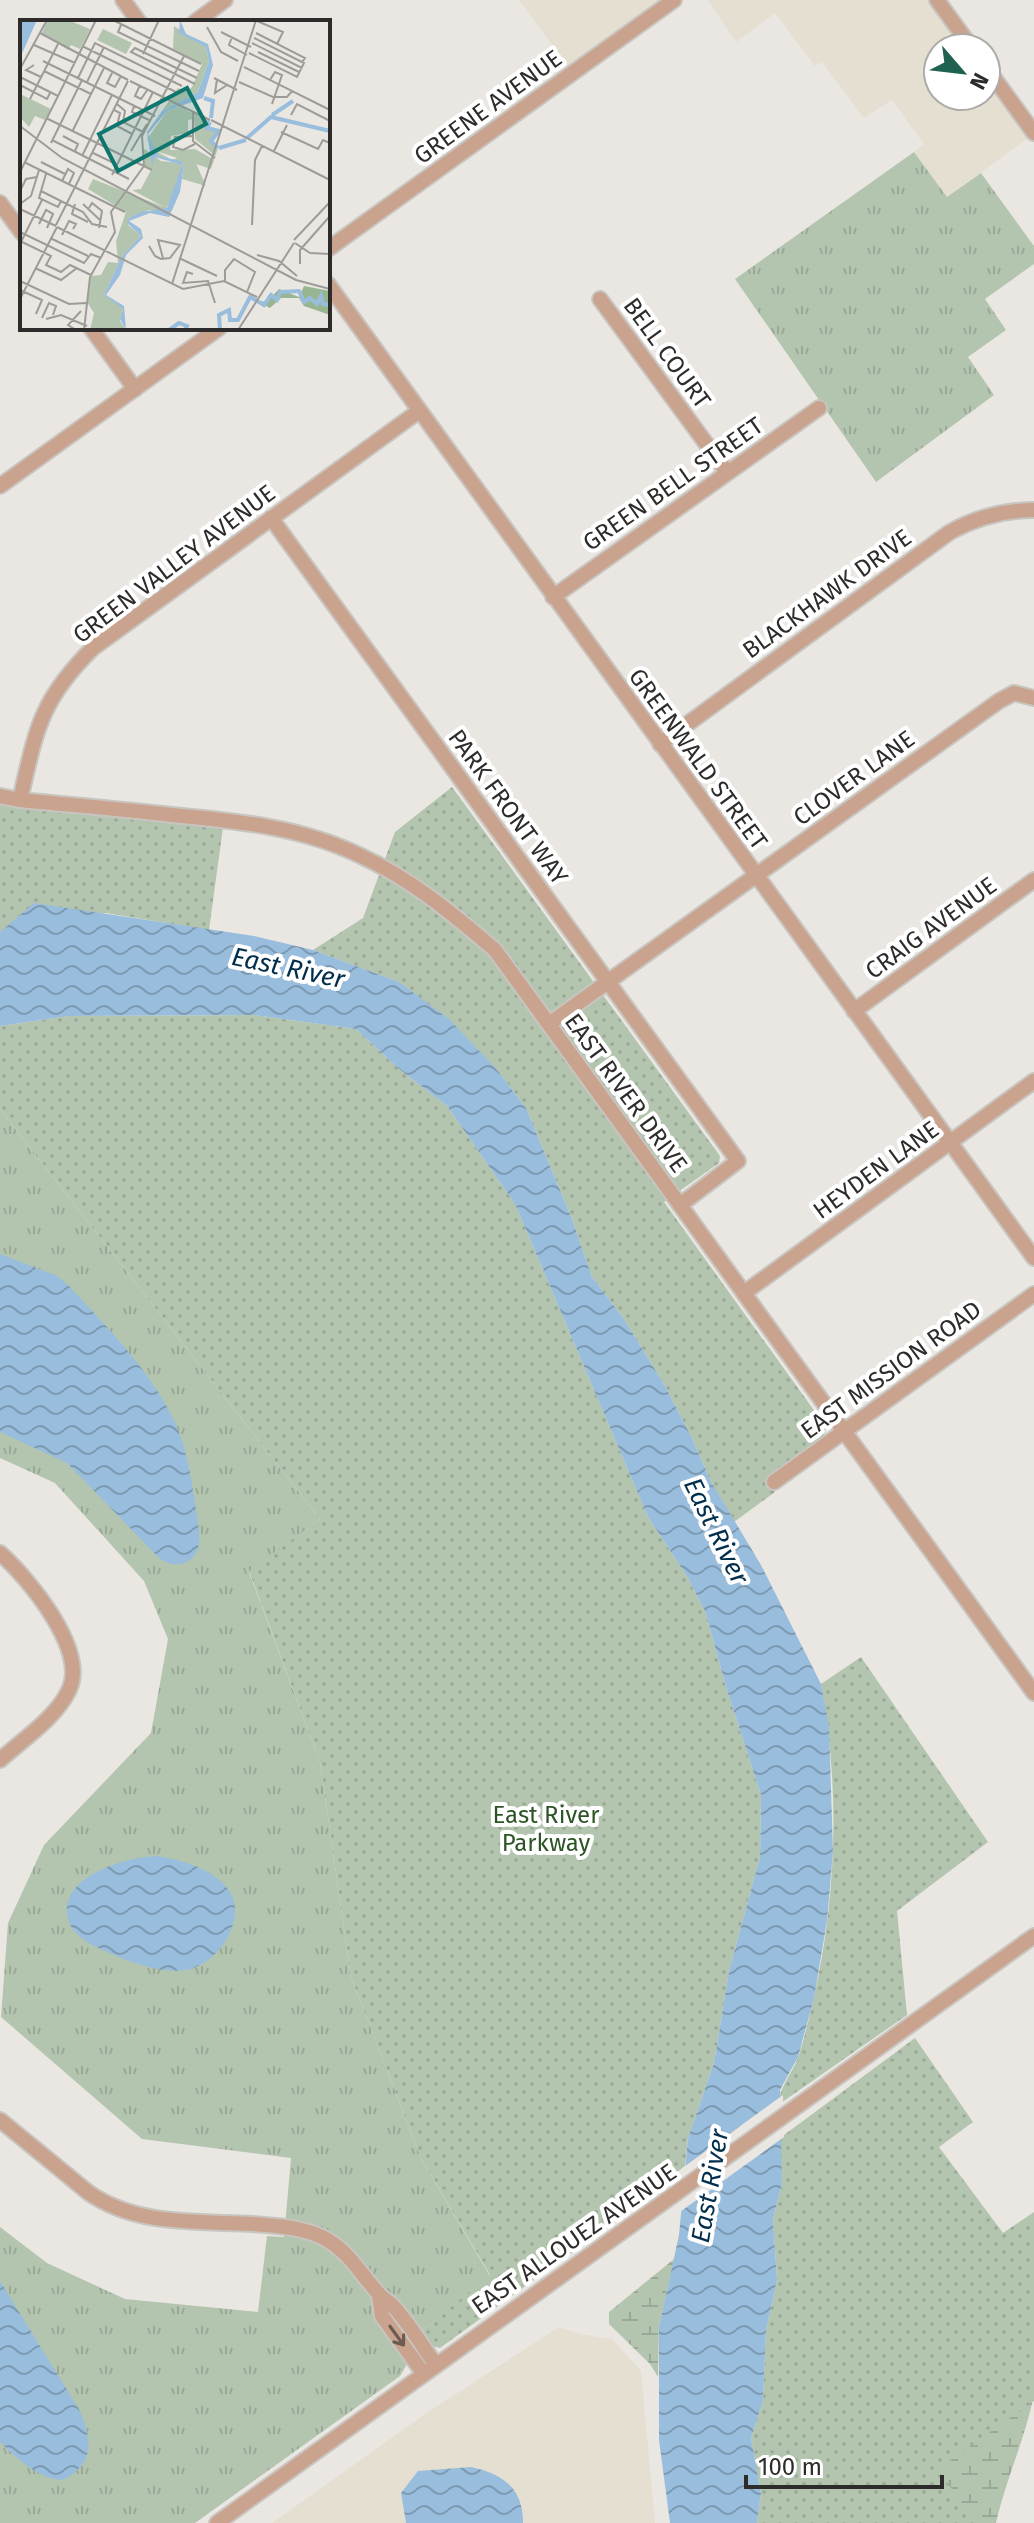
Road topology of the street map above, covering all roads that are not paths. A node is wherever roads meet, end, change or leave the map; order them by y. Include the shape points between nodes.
1 (123, 0) edge
2 (225, 0) edge
3 (674, 0) edge
4 (937, 0) edge
5 (138, 20) edge
6 (198, 20) edge
7 (960, 32) edge
8 (1002, 89) edge
9 (1034, 133) edge
10 (0, 203) edge
11 (20, 230) edge
12 (330, 248) edge
13 (330, 287) edge
14 (600, 299) dead end
15 (92, 330) edge
16 (216, 330) edge
17 (135, 389) junction
18 (819, 408) dead end
19 (419, 411) junction
20 (727, 472) junction
21 (0, 486) edge
22 (1034, 510) edge
23 (271, 518) junction
24 (553, 597) junction
25 (1034, 698) edge
26 (660, 744) junction
27 (0, 796) edge
28 (20, 800) junction
29 (755, 876) junction
30 (1034, 880) edge
31 (608, 982) junction
32 (854, 1011) junction
33 (549, 1024) junction
34 (1034, 1081) edge
35 (950, 1143) junction
36 (680, 1205) junction
37 (1034, 1258) edge
38 (744, 1293) junction
39 (1034, 1294) edge
40 (844, 1431) junction
41 (774, 1482) dead end
42 (0, 1553) edge
43 (1034, 1693) edge
44 (0, 1760) edge
45 (1034, 1936) edge
46 (0, 2120) edge
47 (430, 2370) junction
48 (217, 2523) edge

1 - 5 street
2 - 6 street
3 - 12 street, GREENE AVENUE
4 - 7 street
8 - 9 street
10 - 11 street
13 - 19 street, GREENWALD STREET
14 - 20 street, BELL COURT
15 - 17 street
16 - 17 street
17 - 21 street
18 - 20 street, GREEN BELL STREET
19 - 23 street, GREEN VALLEY AVENUE
19 - 24 street, GREENWALD STREET
20 - 24 street, GREEN BELL STREET
22 - 26 street, BLACKHAWK DRIVE via 1000,512 950,532
23 - 28 street, GREEN VALLEY AVENUE via 93,648 61,682 39,720
23 - 31 street, PARK FRONT WAY
24 - 26 street, GREENWALD STREET
25 - 29 street, CLOVER LANE via 1014,693 999,701
26 - 29 street, GREENWALD STREET
27 - 28 street, EAST RIVER DRIVE
28 - 33 street, EAST RIVER DRIVE via 264,825 360,855 405,879 495,950
29 - 31 street, CLOVER LANE
29 - 32 street, GREENWALD STREET
30 - 32 street, CRAIG AVENUE
31 - 33 street, CLOVER LANE
31 - 36 street, PARK FRONT WAY via 738,1161
32 - 35 street, GREENWALD STREET
33 - 36 street, EAST RIVER DRIVE
34 - 35 street, HEYDEN LANE
35 - 37 street, GREENWALD STREET
35 - 38 street, HEYDEN LANE
36 - 38 street, EAST RIVER DRIVE
38 - 40 street, EAST RIVER DRIVE
39 - 40 street, EAST MISSION ROAD
40 - 41 street, EAST MISSION ROAD
40 - 43 street, EAST RIVER DRIVE
42 - 44 street via 52,1618 70,1650 74,1678 60,1704
45 - 47 street, EAST ALLOUEZ AVENUE
46 - 47 street via 102,2202 132,2214 281,2226 334,2244 379,2295 382,2316
47 - 48 street, EAST ALLOUEZ AVENUE

